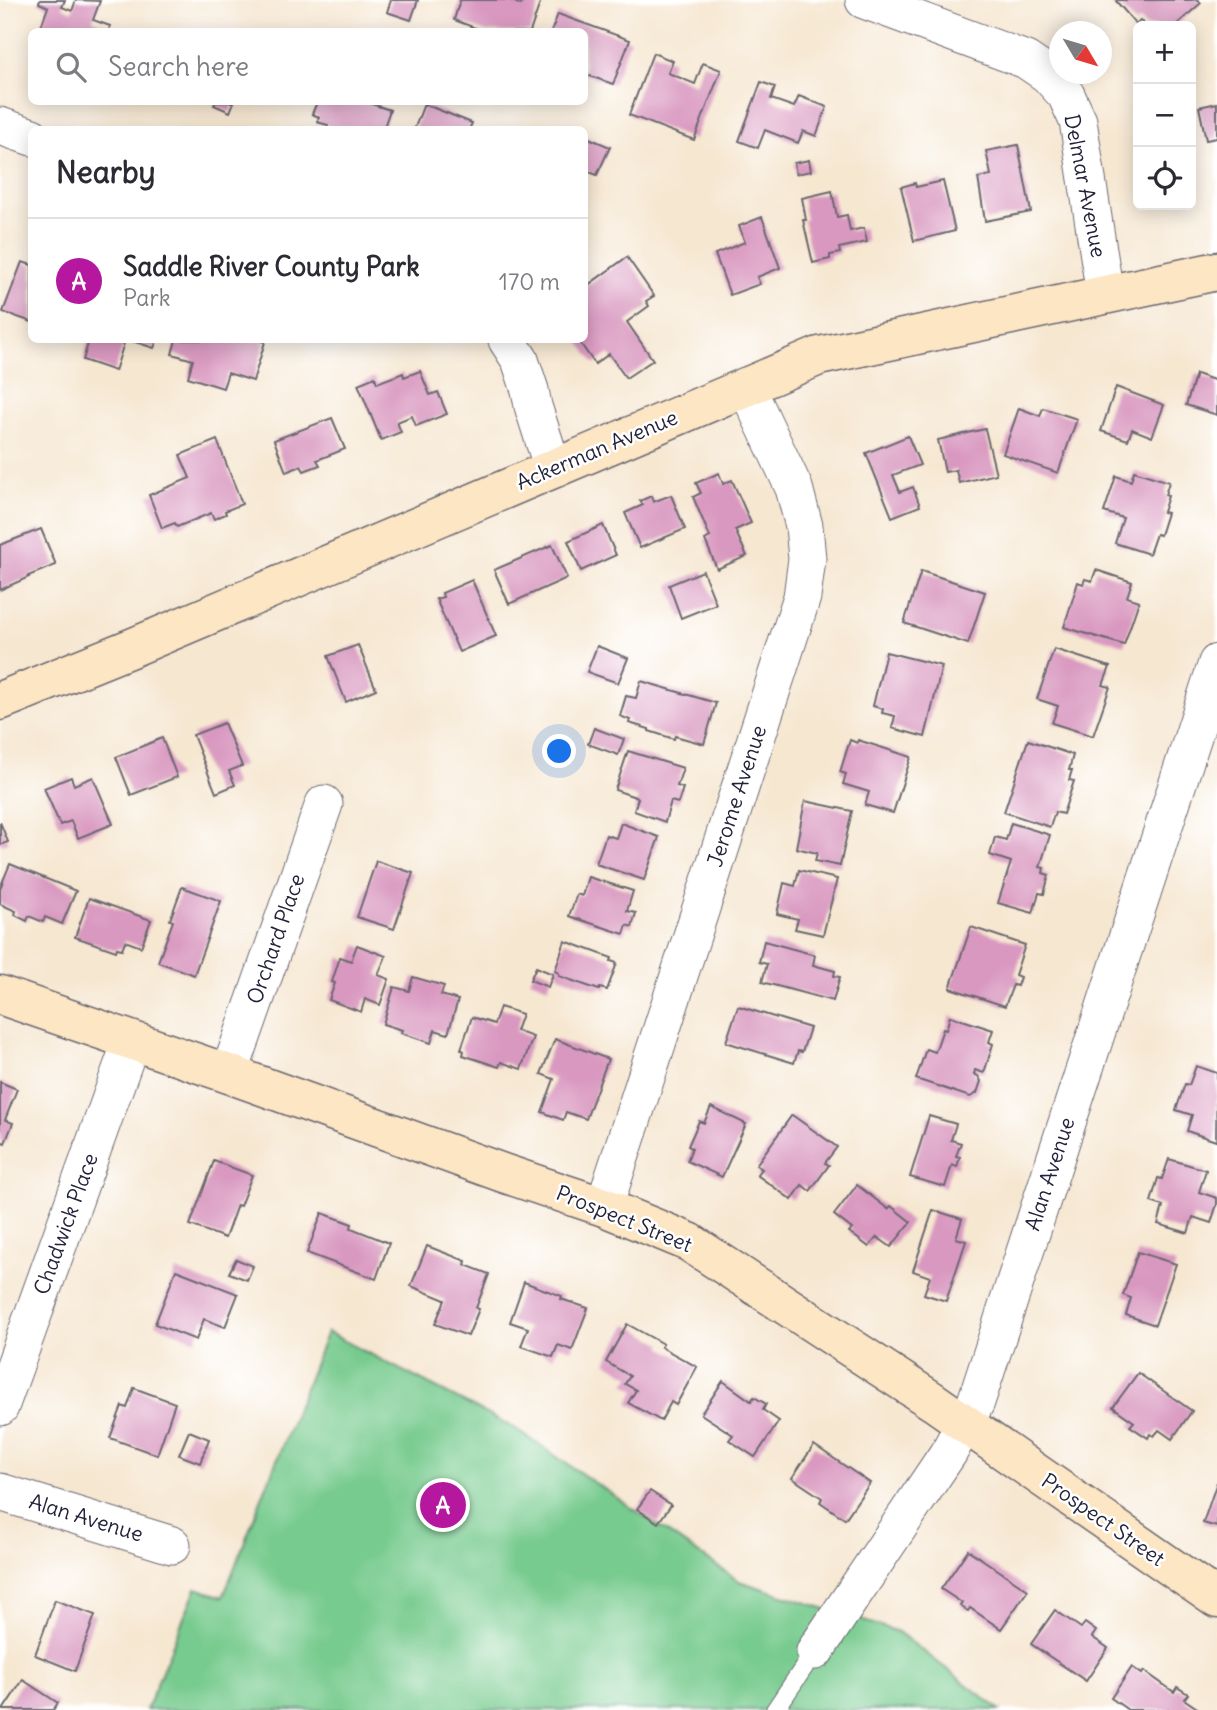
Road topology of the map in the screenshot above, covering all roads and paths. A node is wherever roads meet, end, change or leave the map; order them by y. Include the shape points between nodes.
1 (864, 0) edge
2 (0, 126) edge
3 (28, 136) edge
4 (1217, 271) edge
5 (1105, 295) junction
6 (510, 343) edge
7 (746, 386) junction
8 (552, 468) junction
9 (1217, 663) edge
10 (0, 701) edge
11 (324, 804) dead end
12 (0, 995) edge
13 (131, 1042) junction
14 (229, 1074) junction
15 (604, 1207) junction
16 (0, 1407) edge
17 (964, 1423) junction
18 (0, 1492) edge
19 (173, 1545) dead end
20 (1217, 1599) edge
21 (815, 1651) joint
22 (775, 1710) edge

1 - 5 street, Delmar Avenue via 1027,60 1066,95 1078,121
2 - 3 street
4 - 5 main road, Ackerman Avenue
5 - 7 main road, Ackerman Avenue via 819,356
6 - 8 street via 520,360
7 - 8 main road, Ackerman Avenue
7 - 15 street, Jerome Avenue via 794,488 801,513 807,559 802,597
8 - 10 main road, Ackerman Avenue
9 - 17 street, Alan Avenue via 976,1402
11 - 14 street, Orchard Place
12 - 13 main road, Prospect Street
13 - 14 main road, Prospect Street
13 - 16 street, Chadwick Place
14 - 15 main road, Prospect Street
15 - 17 main road, Prospect Street via 688,1242
17 - 20 main road, Prospect Street
17 - 21 street, Alan Avenue
18 - 19 street, Alan Avenue
21 - 22 lane

